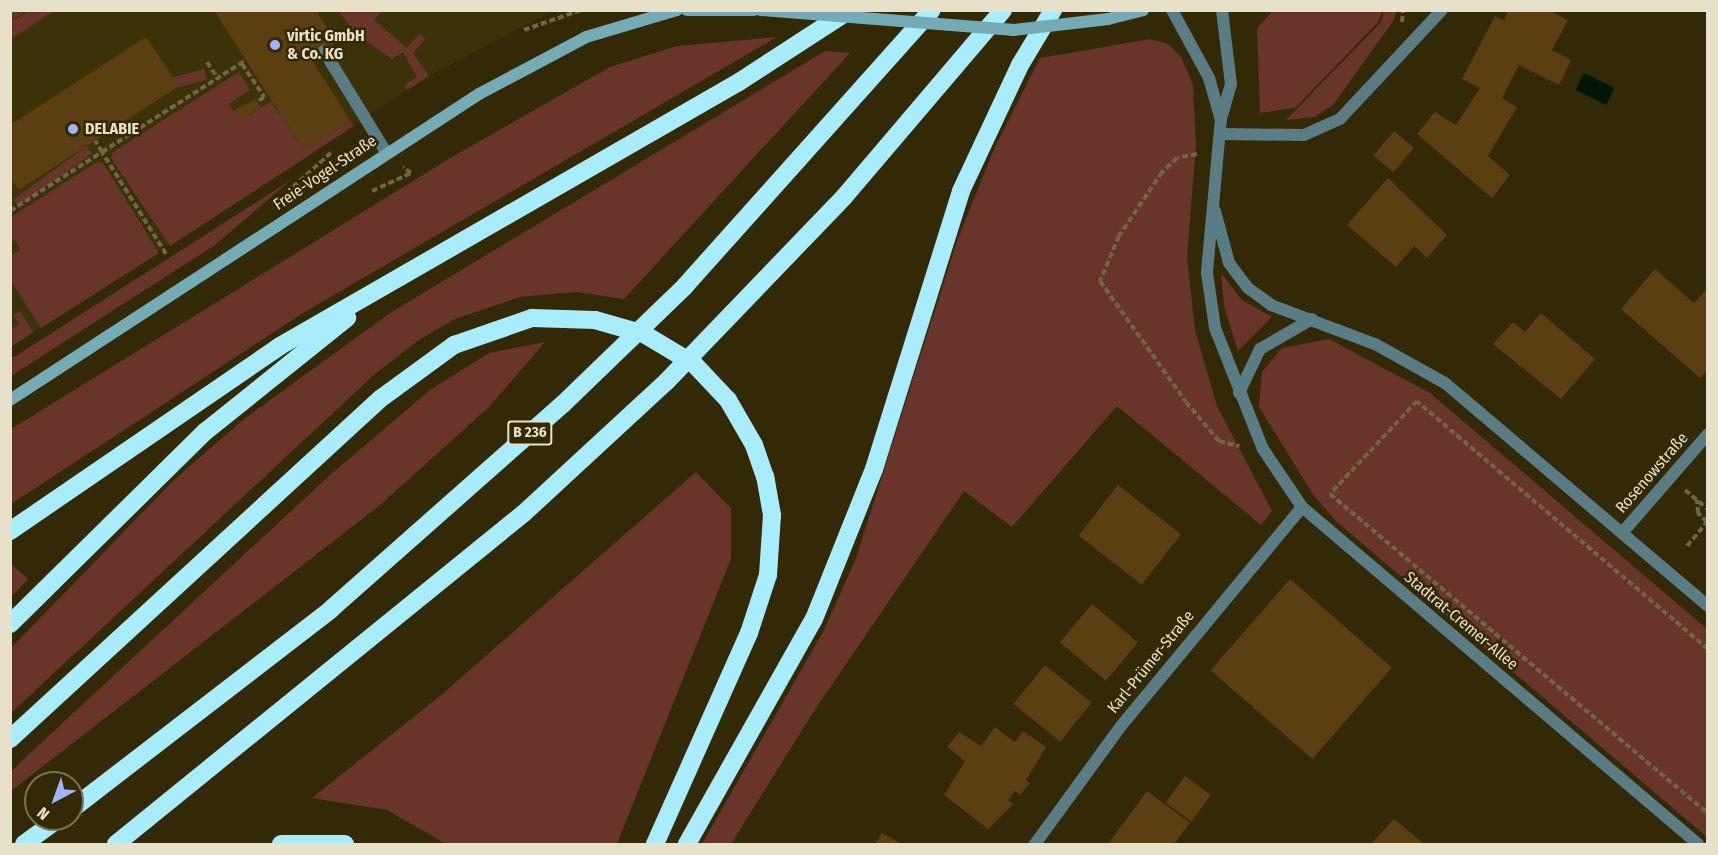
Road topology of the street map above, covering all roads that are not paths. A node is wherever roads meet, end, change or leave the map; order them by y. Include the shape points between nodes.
1 (677, 10) edge
2 (687, 10) edge
3 (754, 10) edge
4 (760, 10) edge
5 (850, 10) edge
6 (932, 10) edge
7 (1003, 10) edge
8 (1053, 10) edge
9 (1143, 10) edge
10 (1172, 10) edge
11 (1222, 10) edge
12 (1442, 10) edge
13 (646, 14) edge
14 (324, 51) dead end
15 (1221, 118) junction
16 (1220, 134) junction
17 (386, 152) junction
18 (1214, 207) junction
19 (373, 296) junction
20 (1311, 319) junction
21 (1239, 393) junction
22 (10, 400) edge
23 (1707, 434) edge
24 (1302, 507) junction
25 (10, 531) edge
26 (1622, 533) junction
27 (1707, 606) edge
28 (10, 624) edge
29 (10, 739) edge
30 (84, 800) edge
31 (42, 831) edge
32 (24, 844) edge
33 (116, 844) edge
34 (281, 844) edge
35 (345, 844) edge
36 (655, 844) edge
37 (687, 844) edge
38 (1035, 844) edge
39 (1698, 844) edge

1 - 13 street, Freie-Vogel-Straße
2 - 3 street
4 - 9 street, bridge via 1014,30 1108,19
5 - 19 highway via 748,77
6 - 30 highway, B 236 via 716,252 563,404 330,610
7 - 33 highway via 844,197 659,389 524,513
8 - 37 highway via 1020,65 961,191 874,469 814,619
10 - 15 street, Stadtrat-Cremer-Allee via 1209,78
11 - 15 street, Stadtrat-Cremer-Allee via 1231,84
12 - 16 street via 1340,118 1304,135
13 - 17 street, Freie-Vogel-Straße via 548,56
14 - 17 street
15 - 16 street, Stadtrat-Cremer-Allee
16 - 18 street, Stadtrat-Cremer-Allee
17 - 22 street, Freie-Vogel-Straße
18 - 20 street, Stadtrat-Cremer-Allee via 1229,263 1248,288 1271,305
18 - 21 street, Stadtrat-Cremer-Allee via 1207,273 1215,328
19 - 25 highway via 280,346
19 - 28 highway via 206,431
20 - 21 street via 1260,349
20 - 26 street, Stadtrat-Cremer-Allee via 1375,344 1445,382
21 - 24 street, Stadtrat-Cremer-Allee via 1263,449
23 - 26 street, Rosenowstraße
24 - 38 street, Karl-Prümer-Straße via 1121,726
24 - 39 street, Stadtrat-Cremer-Allee
26 - 27 street, Stadtrat-Cremer-Allee
29 - 36 highway, bridge via 371,407 454,345 532,318 595,320 644,334 694,364 728,400 754,445 772,515 768,575 749,633
31 - 32 highway
34 - 35 highway

